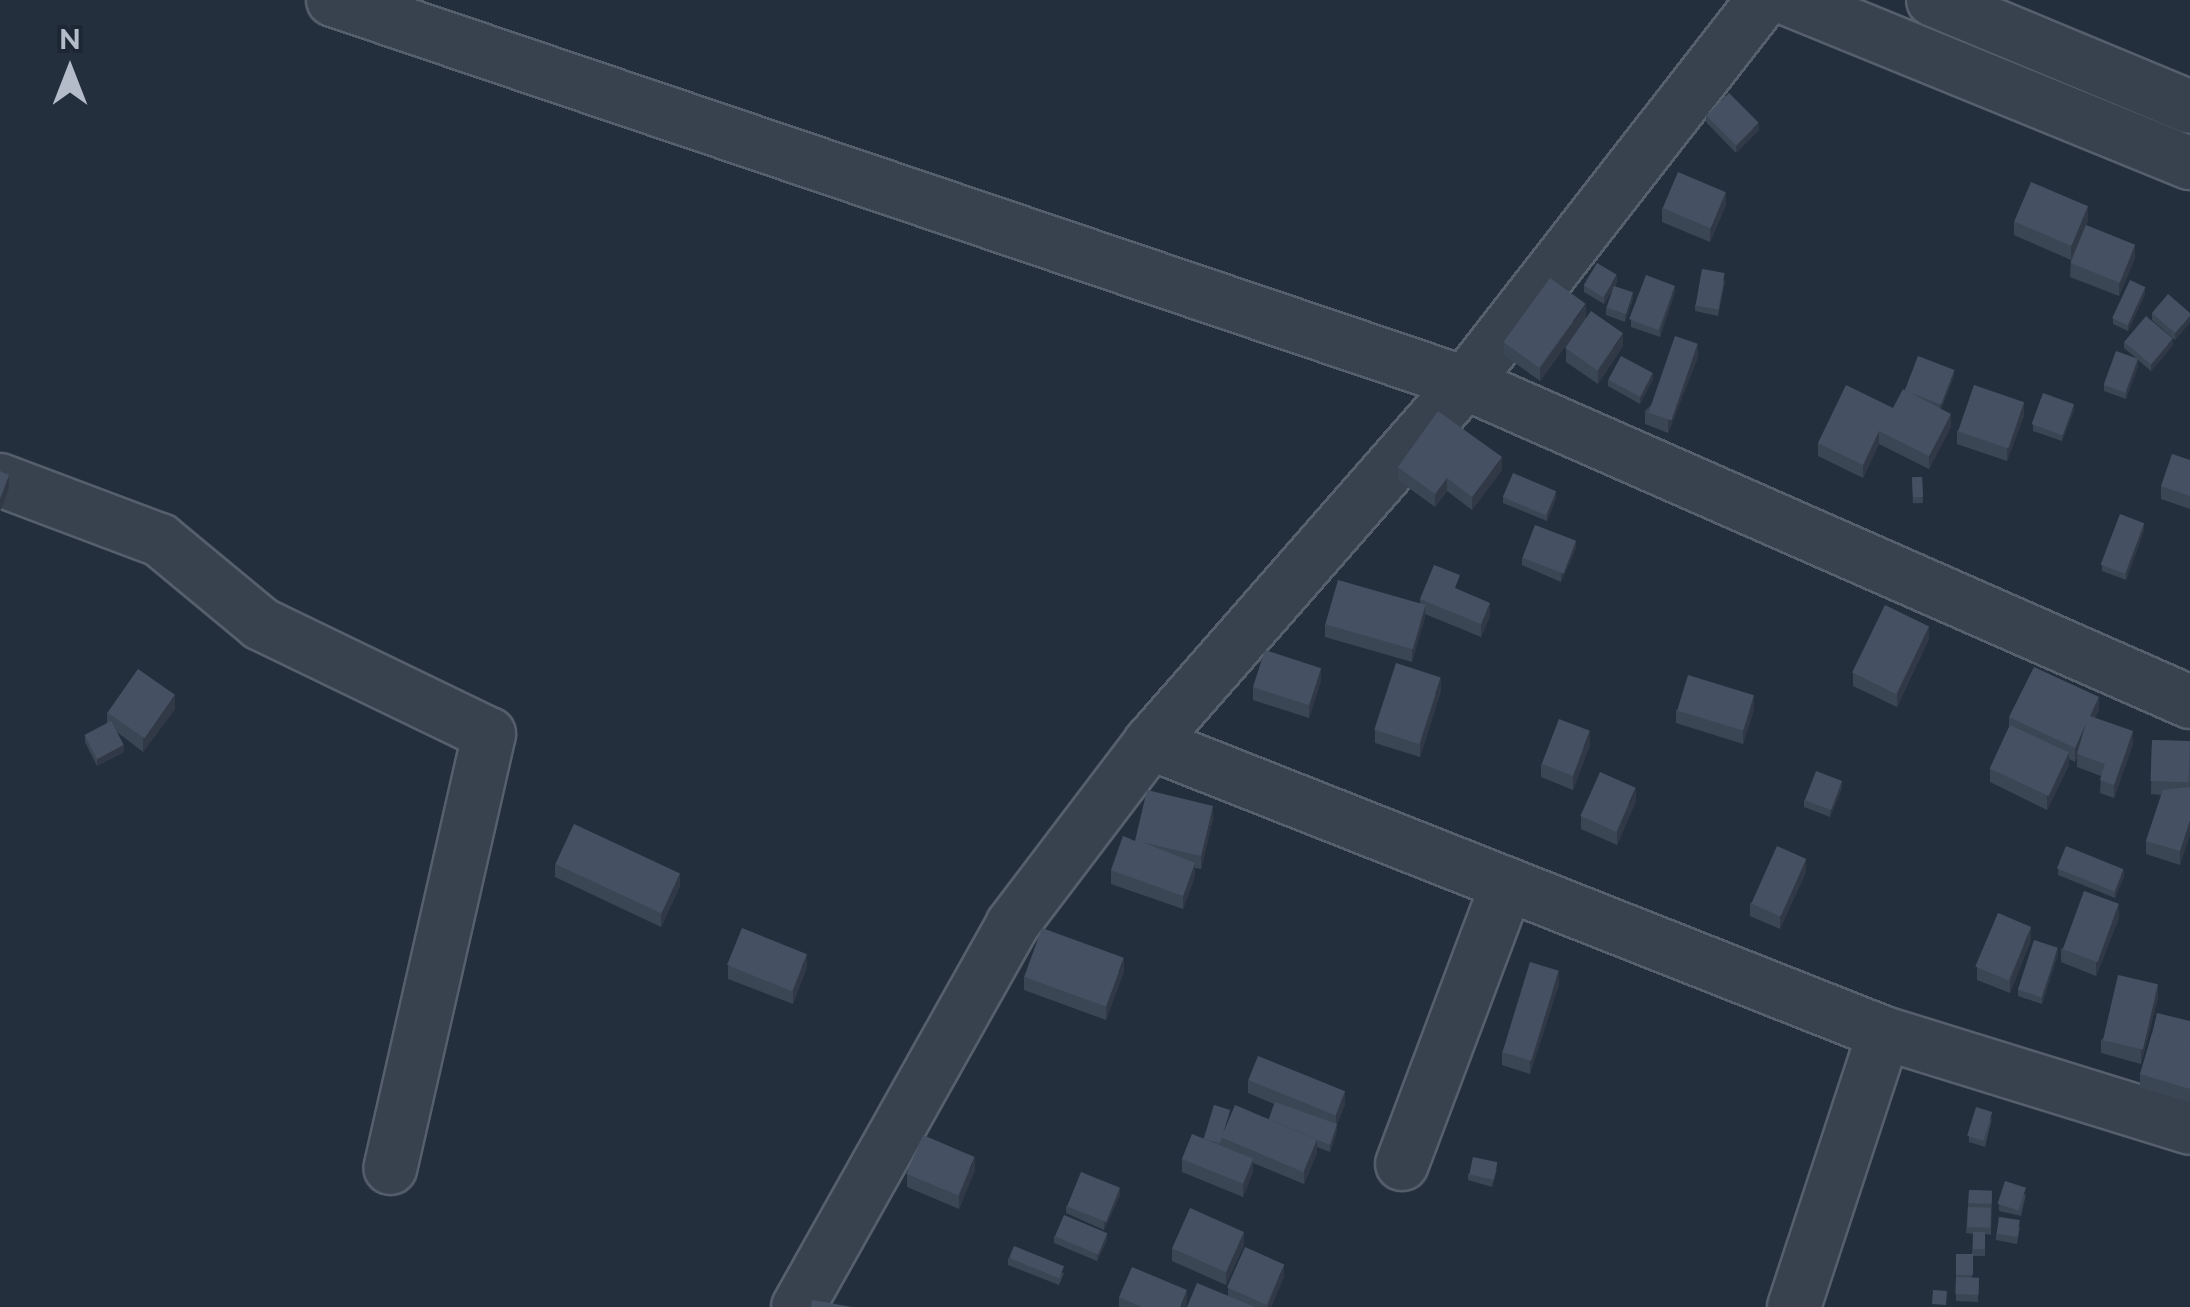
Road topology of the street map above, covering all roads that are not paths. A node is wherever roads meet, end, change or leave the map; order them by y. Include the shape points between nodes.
1 (333, 0) edge
2 (1763, 0) edge
3 (1790, 0) edge
4 (1933, 0) edge
5 (2190, 107) edge
6 (2190, 163) edge
7 (1466, 383) junction
8 (0, 480) edge
9 (2190, 702) edge
10 (1150, 743) junction
11 (1507, 884) junction
12 (1884, 1033) junction
13 (2190, 1128) edge
14 (1402, 1164) dead end
15 (390, 1168) dead end
16 (798, 1307) edge
17 (1794, 1307) edge

1 - 7 street
2 - 7 street
3 - 6 street
4 - 5 street
7 - 9 street
7 - 10 street
8 - 15 street via 160,540 261,624 490,734
10 - 11 street
10 - 16 street via 1012,925
11 - 12 street
11 - 14 street
12 - 13 street
12 - 17 street

